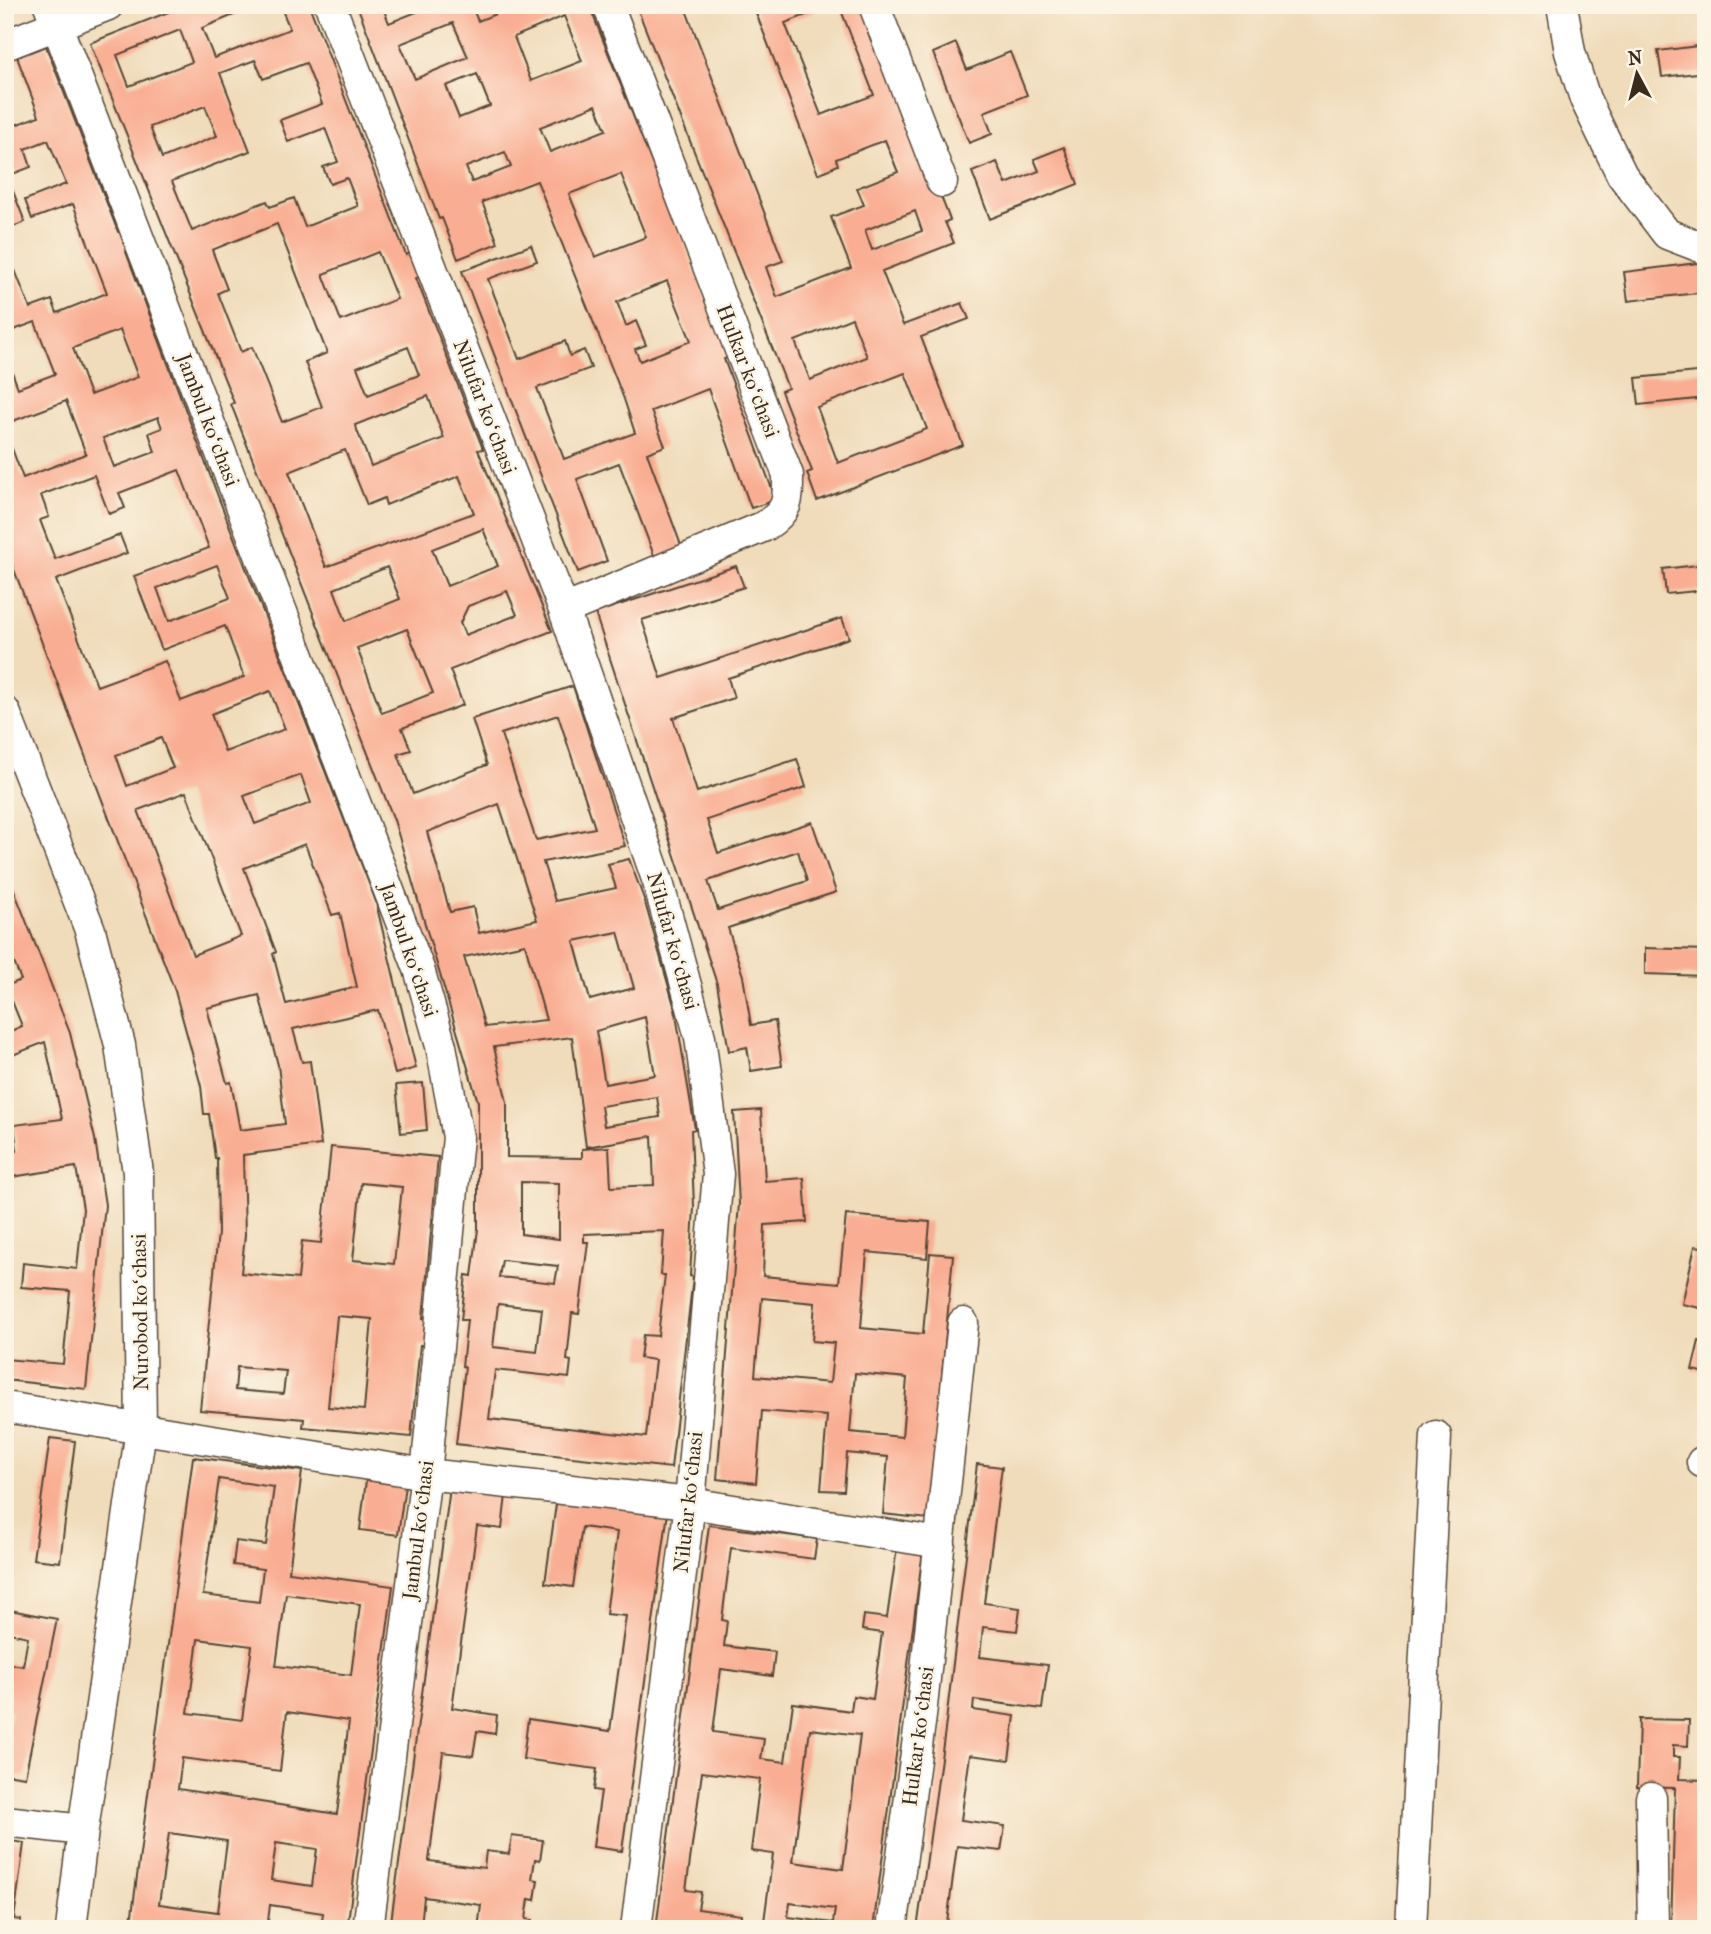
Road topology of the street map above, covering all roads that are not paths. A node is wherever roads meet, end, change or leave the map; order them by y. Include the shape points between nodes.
1 (108, 5) edge
2 (330, 5) edge
3 (608, 5) edge
4 (874, 5) edge
5 (1562, 5) edge
6 (52, 15) edge
7 (5, 45) edge
8 (942, 182) dead end
9 (1706, 249) edge
10 (564, 610) junction
11 (5, 712) edge
12 (963, 1324) dead end
13 (5, 1407) edge
14 (141, 1429) junction
15 (1436, 1436) dead end
16 (426, 1474) junction
17 (690, 1503) junction
18 (940, 1543) junction
19 (1651, 1798) dead end
20 (5, 1821) edge
21 (83, 1830) junction
22 (71, 1929) edge
23 (368, 1929) edge
24 (636, 1929) edge
25 (892, 1929) edge
26 (1411, 1929) edge
27 (1653, 1929) edge

1 - 6 street
2 - 10 street, Nilufar koʻchasi
3 - 10 street, Hulkar koʻchasi via 788,475 788,498 783,514 765,526
4 - 8 street
5 - 9 street via 1585,99 1622,174 1667,234
6 - 7 street
6 - 16 street, Jambul koʻchasi via 419,969 441,1046 458,1137
10 - 17 street, Nilufar koʻchasi via 658,882 700,1037 718,1174
11 - 14 street, Nurobod koʻchasi via 90,930 120,1045 138,1172
12 - 18 street, Hulkar koʻchasi
13 - 14 street
14 - 16 street
14 - 21 street, Nurobod koʻchasi
15 - 26 street
16 - 17 street
16 - 23 street, Jambul koʻchasi
17 - 18 street
17 - 24 street, Nilufar koʻchasi
18 - 25 street, Hulkar koʻchasi
19 - 27 street
20 - 21 street
21 - 22 street, Nurobod koʻchasi

